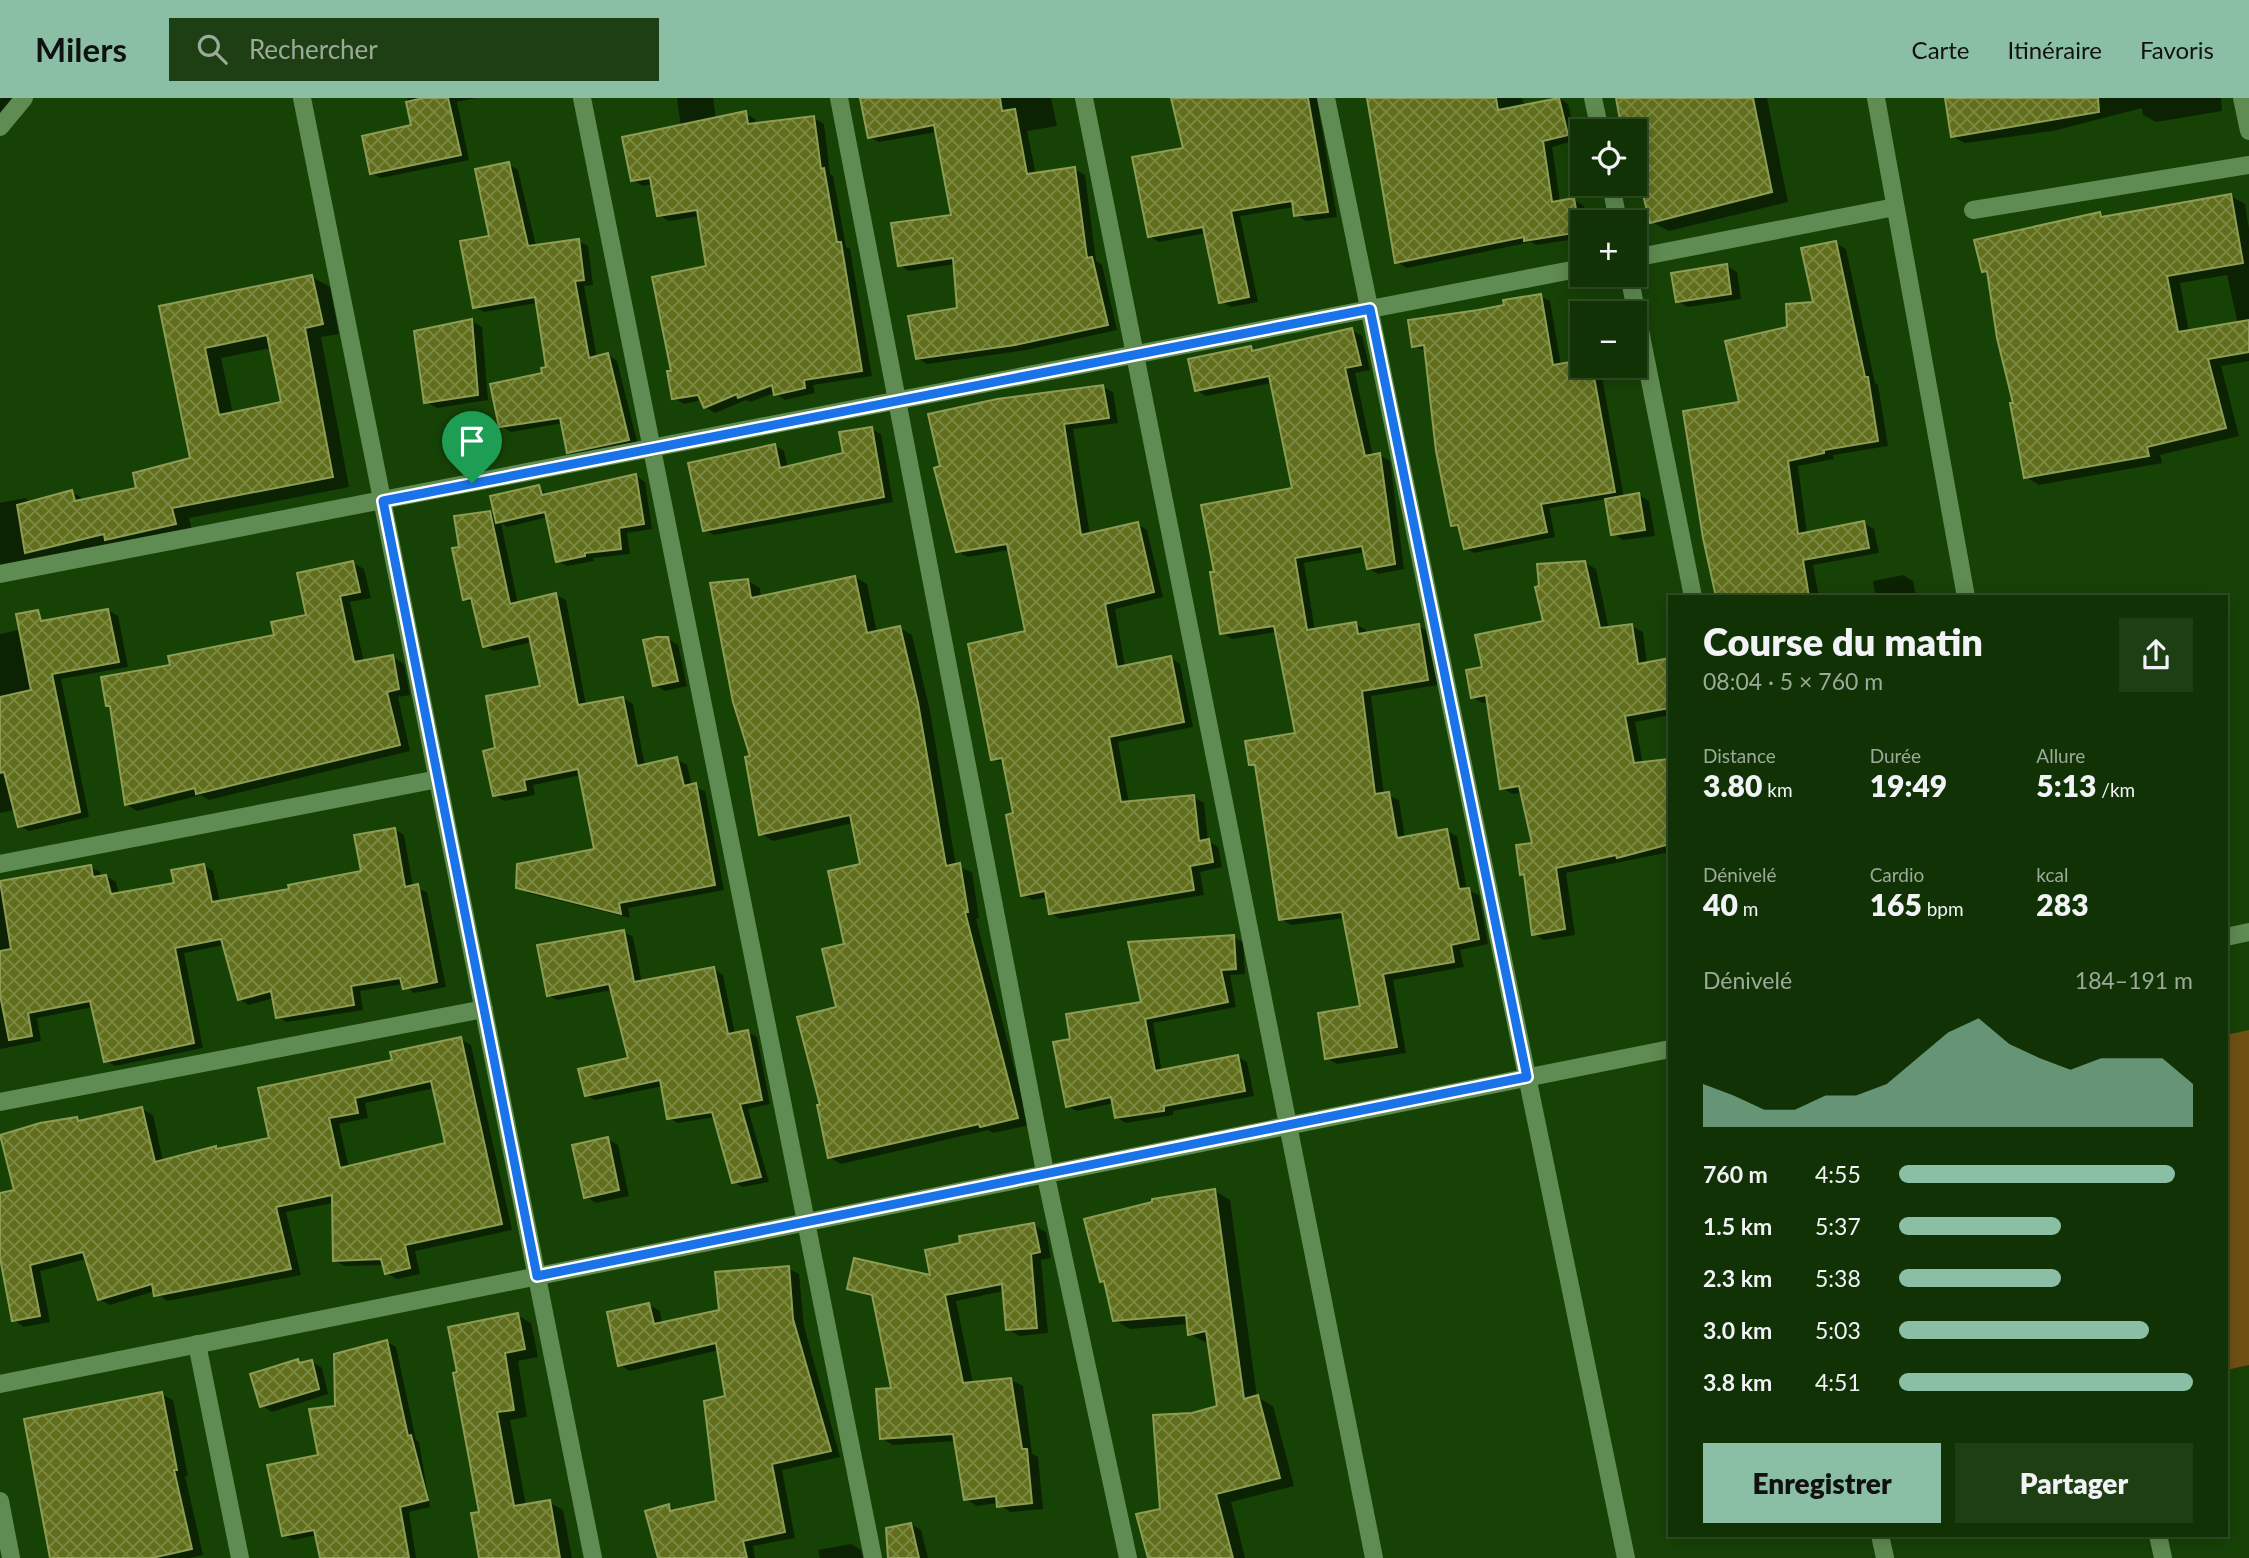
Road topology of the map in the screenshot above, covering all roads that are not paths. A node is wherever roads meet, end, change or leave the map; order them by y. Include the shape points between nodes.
1 (24, 98) edge
2 (302, 98) edge
3 (582, 98) edge
4 (839, 98) edge
5 (1084, 98) edge
6 (1326, 98) edge
7 (1594, 98) edge
8 (1876, 98) edge
9 (2242, 98) edge
10 (1598, 119) edge
11 (0, 127) edge
12 (2249, 131) edge
13 (2249, 165) edge
14 (1895, 207) junction
15 (1973, 210) dead end
16 (1647, 255) edge
17 (1570, 270) edge
18 (1631, 287) edge
19 (1370, 309) junction
20 (1135, 355) junction
21 (896, 402) junction
22 (652, 449) junction
23 (383, 501) junction
24 (0, 575) edge
25 (1693, 595) edge
26 (1966, 595) edge
27 (438, 779) junction
28 (0, 864) edge
29 (2249, 932) edge
30 (2228, 937) edge
31 (484, 1009) junction
32 (1668, 1049) edge
33 (1527, 1077) junction
34 (0, 1102) edge
35 (1288, 1125) junction
36 (1045, 1172) junction
37 (806, 1222) junction
38 (537, 1276) junction
39 (197, 1344) junction
40 (0, 1384) edge
41 (0, 1501) edge
42 (1880, 1537) edge
43 (2158, 1537) edge
44 (11, 1558) edge
45 (240, 1558) edge
46 (593, 1558) edge
47 (873, 1558) edge
48 (1128, 1558) edge
49 (1374, 1558) edge
50 (1626, 1558) edge
51 (1885, 1558) edge
52 (2163, 1558) edge

1 - 11 street
2 - 23 street
3 - 22 street
4 - 21 street
5 - 20 street
6 - 19 street
7 - 10 street
8 - 14 street
9 - 12 street
13 - 15 street
14 - 16 street
14 - 26 street
17 - 19 street
18 - 25 street
19 - 20 street
19 - 33 street
20 - 21 street
20 - 35 street
21 - 22 street
21 - 36 street
22 - 23 street
22 - 37 street
23 - 24 street
23 - 27 street
27 - 28 street
27 - 31 street
29 - 30 street
31 - 34 street
31 - 38 street
32 - 33 street
33 - 35 street
33 - 50 street
35 - 36 street
35 - 49 street
36 - 37 street
36 - 48 street
37 - 38 street
37 - 47 street
38 - 39 street
38 - 46 street
39 - 40 street
39 - 45 street
41 - 44 street
42 - 51 street
43 - 52 street

